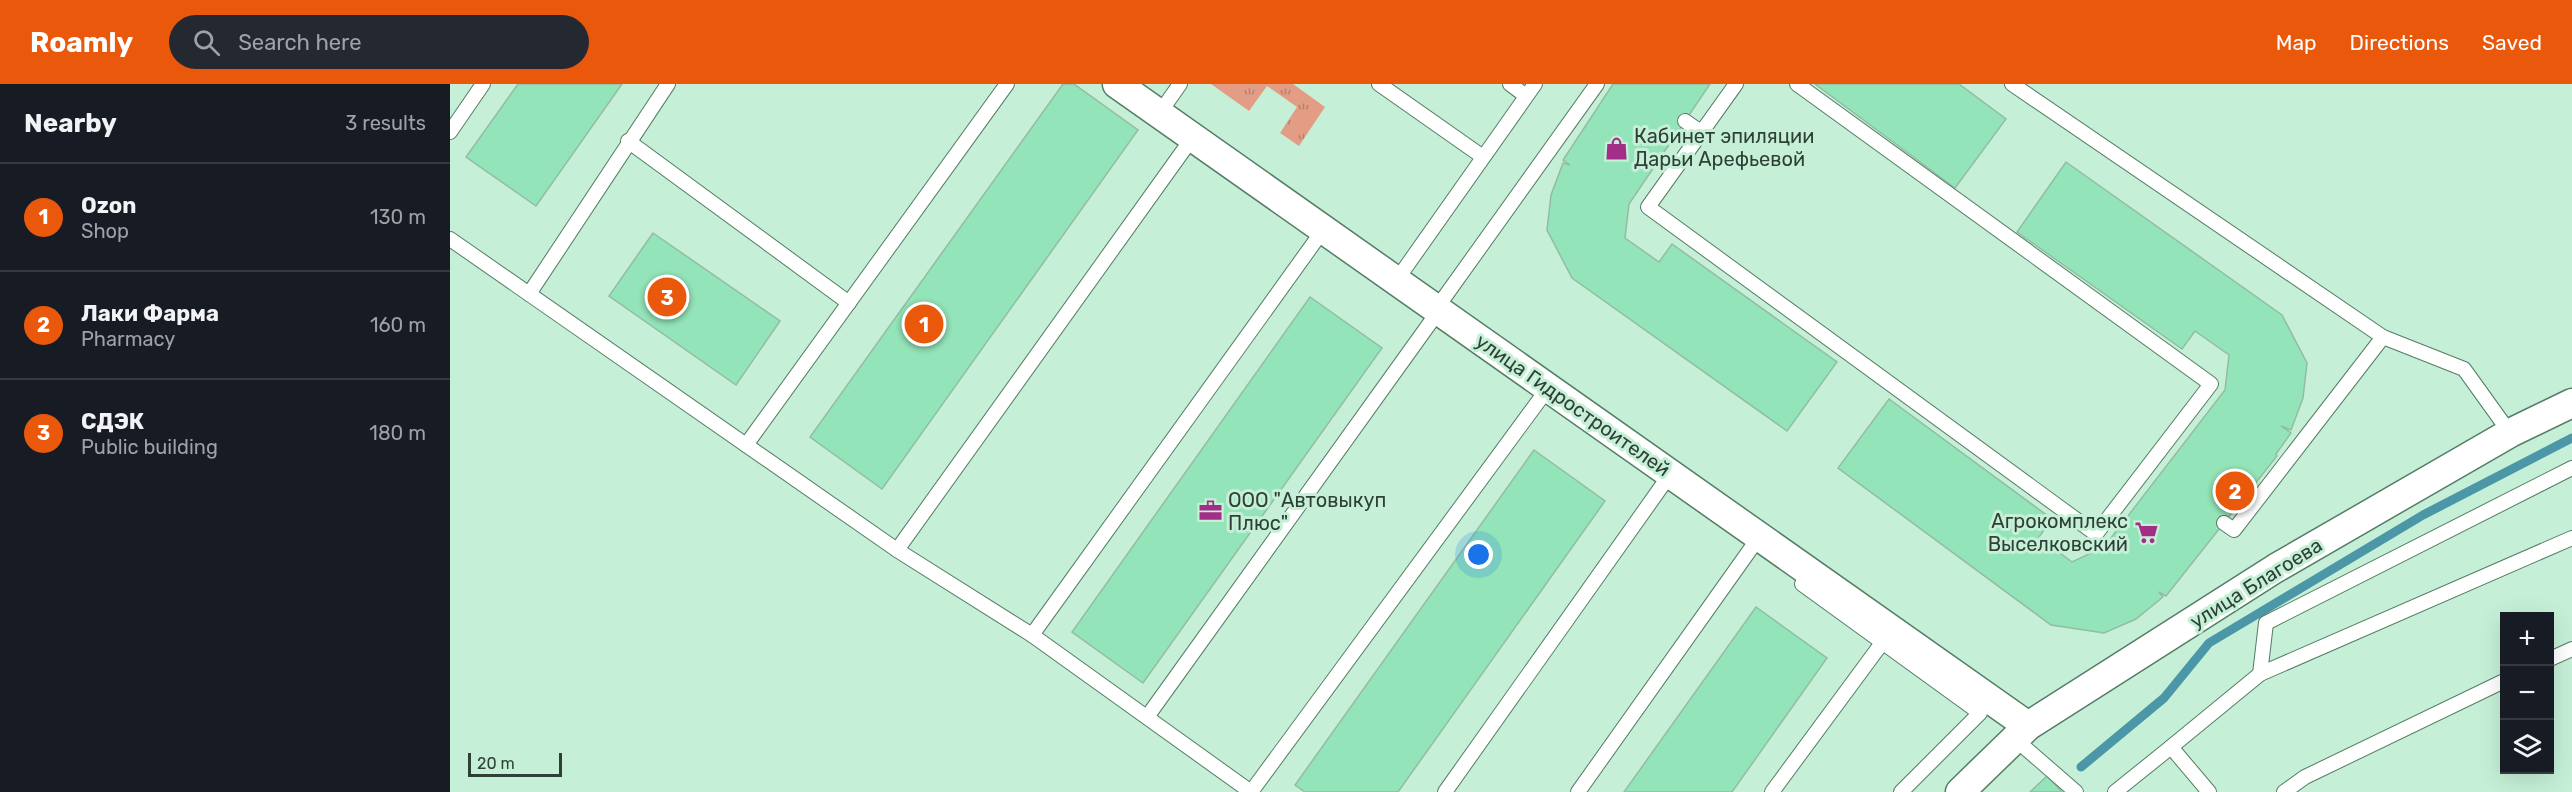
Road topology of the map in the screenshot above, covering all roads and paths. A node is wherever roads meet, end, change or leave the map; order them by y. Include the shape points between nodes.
1 (483, 84) edge
2 (668, 84) edge
3 (1007, 84) edge
4 (1117, 84) edge
5 (1180, 84) edge
6 (1379, 84) edge
7 (1510, 84) edge
8 (1597, 84) edge
9 (1736, 84) edge
10 (1797, 84) edge
11 (2012, 84) edge
12 (1531, 90) edge
13 (1160, 114) junction
14 (1685, 121) dead end
15 (450, 132) edge
16 (1701, 132) junction
17 (1193, 137) junction
18 (628, 141) junction
19 (1483, 157) junction
20 (450, 239) edge
21 (1396, 281) junction
22 (529, 294) junction
23 (849, 303) junction
24 (1435, 312) junction
25 (2383, 337) junction
26 (1543, 395) junction
27 (2572, 403) edge
28 (2510, 433) junction
29 (746, 445) junction
30 (2572, 468) edge
31 (1664, 483) junction
32 (2224, 523) dead end
33 (2572, 538) edge
34 (1752, 547) junction
35 (897, 550) junction
36 (1032, 634) junction
37 (1882, 643) junction
38 (2572, 648) edge
39 (2554, 657) edge
40 (2260, 674) junction
41 (2500, 683) edge
42 (1147, 717) junction
43 (2021, 733) junction
44 (2171, 747) junction
45 (1251, 792) edge
46 (1445, 792) edge
47 (1578, 792) edge
48 (1772, 792) edge
49 (1901, 792) edge
50 (1960, 792) edge
51 (2076, 792) edge
52 (2115, 792) edge
53 (2209, 792) edge
54 (2284, 792) edge

1 - 15 lane
2 - 18 lane
3 - 23 lane
4 - 13 street, улица Гидростроителей
5 - 13 lane
6 - 19 lane
7 - 12 lane
8 - 24 lane
9 - 16 lane
10 - 16 lane via 2211,384 2154,471 2096,534 1648,207
11 - 25 lane
12 - 19 lane
13 - 17 street, улица Гидростроителей
14 - 16 lane
17 - 21 street, улица Гидростроителей
17 - 35 lane
18 - 22 lane
18 - 23 lane
19 - 21 lane
20 - 22 lane
21 - 24 street, улица Гидростроителей
22 - 29 lane
23 - 29 lane
24 - 26 lane
24 - 36 lane via 1321,233
24 - 42 lane
24 - 43 street, улица Гидростроителей
25 - 28 lane via 2464,369
25 - 32 lane via 2234,530
26 - 31 lane
26 - 45 lane
27 - 28 street, улица Благоева
28 - 43 street, улица Благоева via 2276,568
29 - 35 lane
30 - 40 lane via 2266,623
31 - 34 lane
31 - 46 lane
33 - 40 lane
34 - 37 lane
34 - 47 lane
35 - 36 lane
36 - 42 lane
37 - 48 lane
37 - 49 lane via 1980,713
38 - 39 lane
40 - 44 lane
41 - 54 lane via 2305,777
42 - 45 lane
43 - 50 street, улица Благоева
43 - 51 lane
44 - 52 lane
44 - 53 lane

